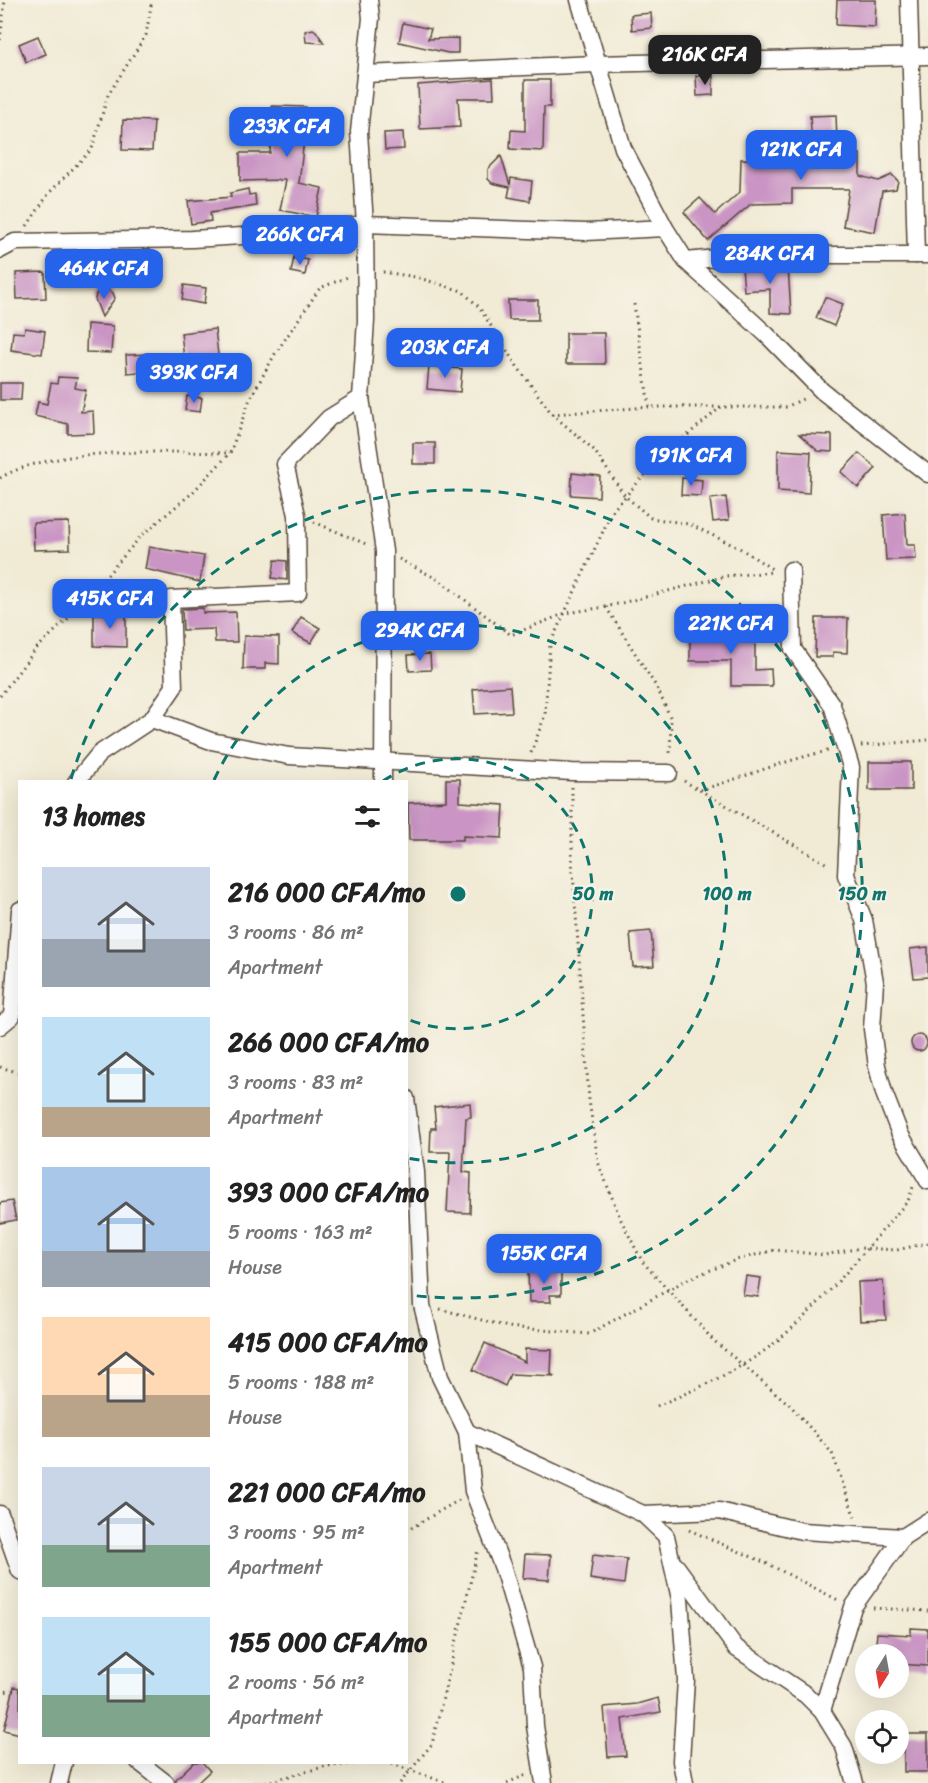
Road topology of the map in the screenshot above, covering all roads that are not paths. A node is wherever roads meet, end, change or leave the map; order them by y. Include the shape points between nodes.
1 (369, 0) edge
2 (579, 0) edge
3 (909, 0) edge
4 (911, 56) junction
5 (928, 56) edge
6 (596, 64) junction
7 (365, 74) junction
8 (365, 224) junction
9 (665, 228) junction
10 (0, 250) edge
11 (922, 255) edge
12 (686, 261) junction
13 (361, 398) junction
14 (928, 474) edge
15 (784, 571) road end
16 (152, 719) junction
17 (382, 761) junction
18 (669, 773) road end
19 (78, 780) edge
20 (382, 780) edge
21 (18, 936) edge
22 (0, 1026) edge
23 (408, 1113) edge
24 (925, 1175) edge
25 (467, 1432) junction
26 (0, 1514) edge
27 (643, 1514) junction
28 (928, 1521) edge
29 (903, 1537) junction
30 (672, 1560) junction
31 (18, 1565) edge
32 (822, 1711) junction
33 (64, 1764) edge
34 (142, 1764) edge
35 (59, 1783) edge
36 (166, 1783) edge
37 (544, 1783) edge
38 (685, 1783) edge
39 (855, 1783) edge

1 - 7 street
2 - 6 street
3 - 4 street
4 - 5 street
4 - 6 street
4 - 11 street
6 - 7 street
6 - 9 street via 623,148
7 - 8 street via 359,132
8 - 9 street via 586,232
8 - 10 street via 192,240 15,242
8 - 13 street via 366,320
9 - 12 street
11 - 12 street via 748,255
12 - 14 street via 822,391
13 - 16 street via 329,418 285,464 297,515 298,593 171,599 174,687
13 - 17 street via 384,551
15 - 24 street via 793,649 832,705 851,767 846,875 864,920 875,982 872,1029 884,1093 900,1134
16 - 17 street via 211,741 289,756
16 - 19 street via 99,754
17 - 18 street via 572,772
17 - 20 street
21 - 22 street via 12,1016
23 - 25 street via 416,1172 422,1305 440,1377
25 - 27 street
25 - 37 street via 473,1491 503,1568 532,1667 535,1726
26 - 31 street
27 - 29 street via 719,1511 802,1531
27 - 30 street via 666,1536
28 - 29 street
29 - 32 street via 853,1607
30 - 32 street via 736,1648 806,1695
30 - 38 street via 680,1599 686,1680 681,1761
32 - 39 street via 844,1747
33 - 35 street
34 - 36 street

